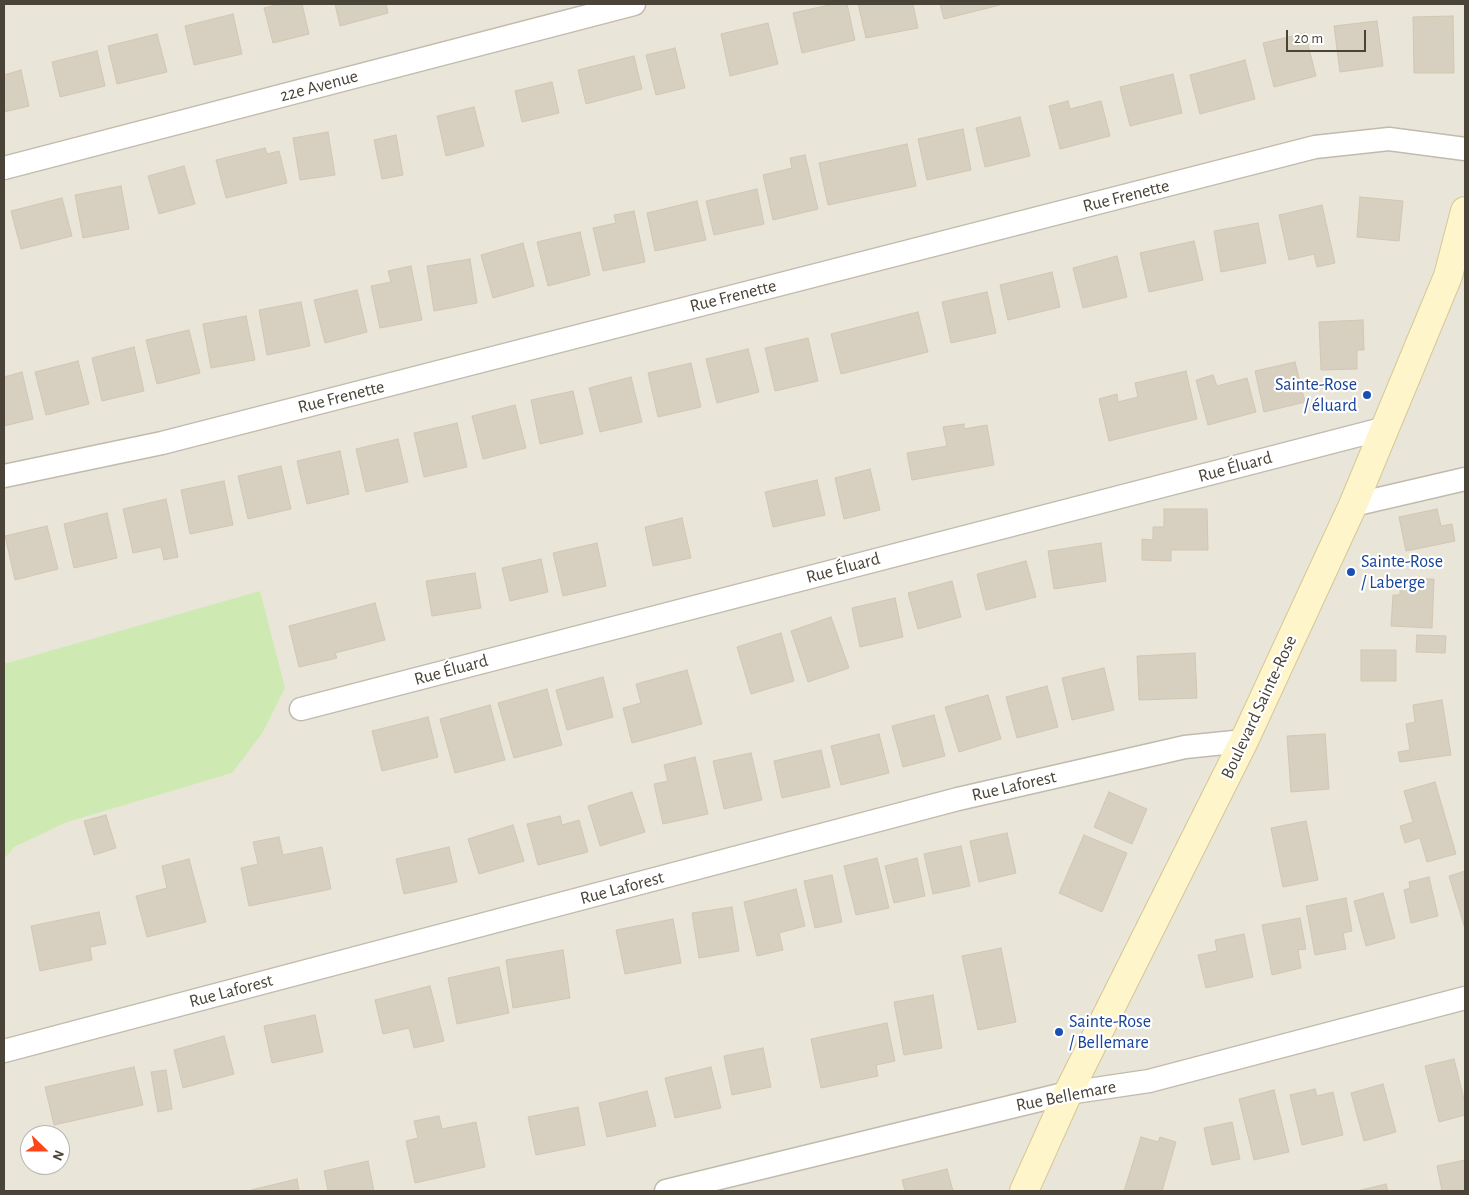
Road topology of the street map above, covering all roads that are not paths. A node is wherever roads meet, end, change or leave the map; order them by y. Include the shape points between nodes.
1 (634, 4) edge
2 (1465, 149) edge
3 (4, 168) edge
4 (1465, 211) edge
5 (1386, 428) junction
6 (4, 476) edge
7 (1465, 479) edge
8 (1353, 505) junction
9 (301, 709) dead end
10 (1244, 741) junction
11 (1465, 998) edge
12 (4, 1051) edge
13 (1068, 1093) junction
14 (666, 1191) edge
15 (1024, 1191) edge

1 - 3 street, 22e Avenue
2 - 6 street, Rue Frenette via 1388,139 1315,147 162,443
4 - 5 street, Boulevard Sainte-Rose via 1448,276
5 - 8 street, Boulevard Sainte-Rose
5 - 9 street, Rue Éluard
7 - 8 street
8 - 10 street, Boulevard Sainte-Rose
10 - 12 street, Rue Laforest via 1185,747 958,799
10 - 13 street, Boulevard Sainte-Rose
11 - 13 street, Rue Bellemare via 1148,1081
13 - 14 street, Rue Bellemare
13 - 15 street, Boulevard Sainte-Rose

